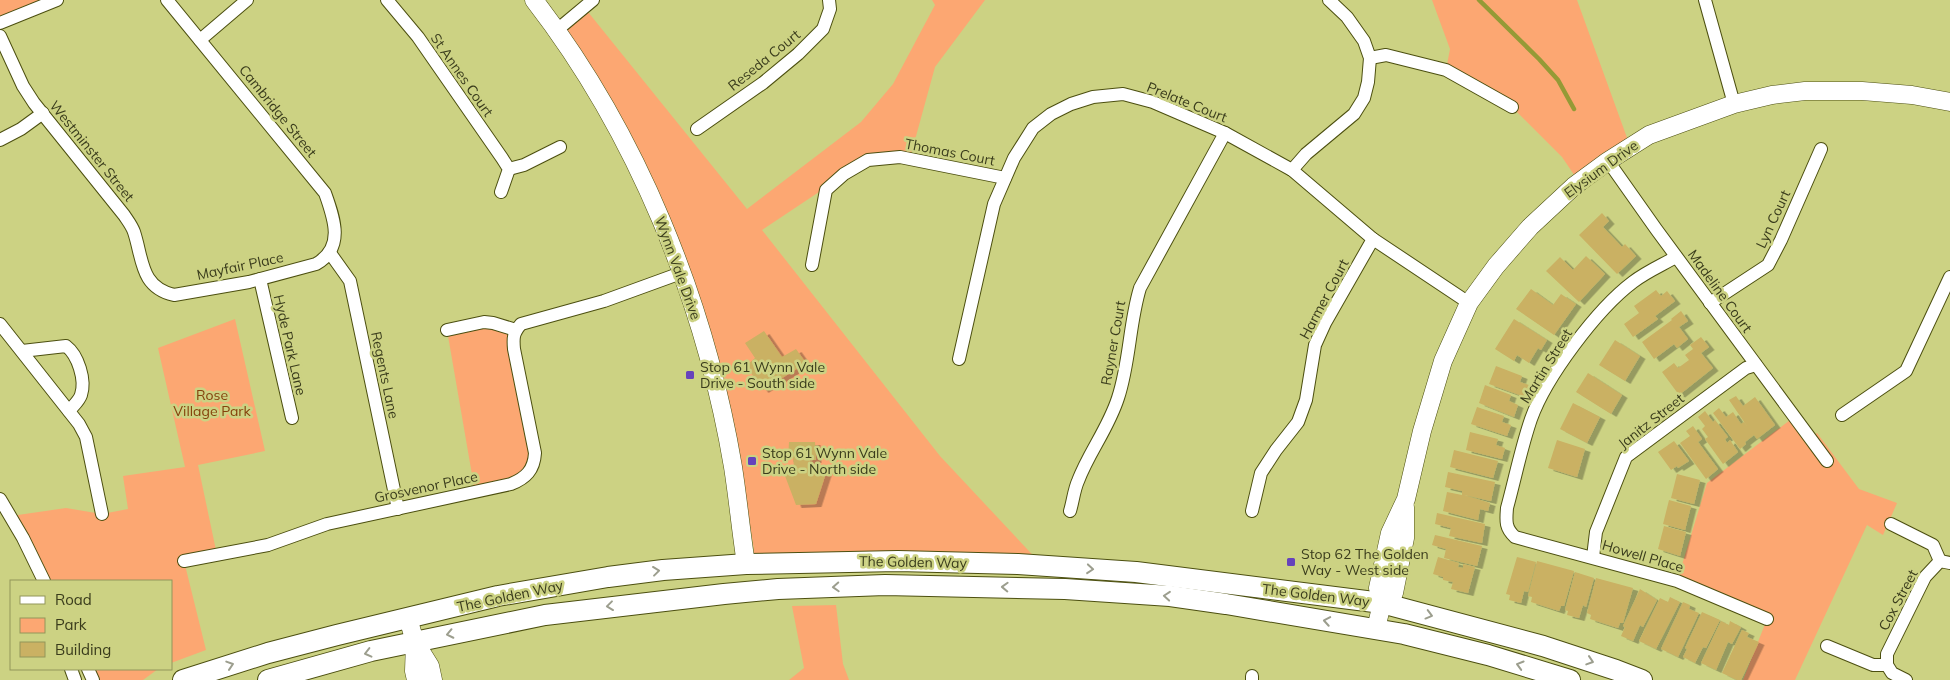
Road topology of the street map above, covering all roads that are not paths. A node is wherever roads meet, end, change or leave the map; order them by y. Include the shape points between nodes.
1 (57, 0) edge
2 (167, 0) edge
3 (247, 0) edge
4 (387, 0) edge
5 (534, 0) edge
6 (593, 0) edge
7 (829, 0) edge
8 (1330, 0) edge
9 (1708, 1) edge
10 (0, 23) edge
11 (557, 30) junction
12 (0, 36) edge
13 (200, 40) junction
14 (1370, 58) junction
15 (1950, 102) edge
16 (1734, 104) junction
17 (1512, 106) dead end
18 (43, 114) junction
19 (697, 129) dead end
20 (1225, 133) junction
21 (0, 140) edge
22 (560, 147) dead end
23 (1820, 149) dead end
24 (1608, 160) junction
25 (509, 170) junction
26 (1292, 170) junction
27 (1005, 178) junction
28 (500, 192) dead end
29 (1373, 239) junction
30 (330, 253) junction
31 (1676, 257) junction
32 (812, 265) dead end
33 (681, 273) junction
34 (1950, 277) edge
35 (260, 279) junction
36 (155, 286) joint
37 (1469, 303) junction
38 (1710, 303) junction
39 (0, 324) edge
40 (447, 330) dead end
41 (516, 330) junction
42 (22, 351) junction
43 (960, 359) dead end
44 (1756, 365) junction
45 (69, 411) junction
46 (1842, 415) dead end
47 (292, 418) dead end
48 (1827, 461) dead end
49 (1, 504) edge
50 (398, 509) junction
51 (1070, 511) dead end
52 (1252, 511) dead end
53 (102, 514) dead end
54 (1890, 524) dead end
55 (1509, 531) joint
56 (1593, 557) junction
57 (184, 561) dead end
58 (1945, 562) edge
59 (746, 564) junction
60 (44, 580) edge
61 (778, 589) junction
62 (724, 594) junction
63 (1382, 603) junction
64 (408, 618) junction
65 (1767, 619) dead end
66 (1376, 629) junction
67 (415, 642) junction
68 (1827, 646) dead end
69 (1887, 665) junction
70 (184, 680) edge
71 (268, 680) edge
72 (416, 680) edge
73 (433, 680) edge
74 (1570, 680) edge
75 (1642, 680) edge
76 (1906, 680) edge

1 - 10 street
2 - 13 street, Cambridge Street
3 - 13 street
4 - 25 street, St Annes Court via 418,37
5 - 11 street, Wynn Vale Drive
6 - 11 street
7 - 19 street, Reseda Court via 830,9 823,29 804,48 763,83
8 - 14 street via 1364,41
9 - 16 street
11 - 33 street, Wynn Vale Drive via 636,164
12 - 18 street, Westminster Street via 23,86
13 - 30 street, Cambridge Street via 325,193 336,238
14 - 17 street via 1386,55 1446,70
14 - 26 street via 1364,98 1354,114
15 - 16 street, Elysium Drive via 1912,95 1805,91
16 - 24 street, Elysium Drive via 1649,135
18 - 21 street
18 - 36 street, Westminster Street via 124,215 134,233 141,264
20 - 26 street, Prelate Court
20 - 27 street, Prelate Court via 1153,102 1123,94 1093,97 1070,104 1033,128
20 - 51 street, Rayner Court via 1140,288 1133,311 1126,371 1118,398 1107,428 1077,483
22 - 25 street
23 - 38 street, Lyn Court via 1782,240 1768,265
24 - 31 street, Madeline Court
24 - 37 street, Elysium Drive via 1530,227
25 - 28 street
26 - 29 street, Prelate Court
27 - 32 street, Thomas Court via 900,157 868,160 844,174 826,190
27 - 43 street, Prelate Court via 994,204
29 - 37 street, Prelate Court
29 - 52 street, Harmer Court via 1314,345 1306,400 1298,422 1261,473
30 - 35 street, Mayfair Place via 316,264
30 - 50 street, Regents Lane via 350,281
31 - 38 street, Madeline Court
31 - 55 street, Martin Street via 1634,281 1611,300 1570,350 1555,374 1531,419 1508,508 1506,522
33 - 41 street via 604,301 521,324
33 - 59 street, Wynn Vale Drive via 707,352 721,411 733,466
34 - 46 street via 1906,371
35 - 36 street, Mayfair Place via 174,295 163,293
35 - 47 street, Hyde Park Lane
37 - 63 street, Elysium Drive via 1443,361 1422,431 1406,499 1405,538 1394,593
38 - 44 street, Madeline Court
39 - 42 street
40 - 41 street via 484,322
41 - 50 street, Grosvenor Place via 514,349 535,453 529,472 511,484
42 - 45 street
42 - 45 street via 58,346 72,350 77,358 82,394
44 - 48 street, Madeline Court via 1813,435
44 - 56 street, Janitz Street via 1746,368 1626,457 1596,532
45 - 53 street via 86,437
49 - 60 street via 23,538
50 - 57 street, Grosvenor Place via 327,524 268,545
54 - 58 street via 1933,545
55 - 56 street, Howell Place via 1515,537
56 - 65 street, Howell Place via 1690,585
58 - 69 street, Cox Street via 1925,577 1886,654
59 - 61 main road
59 - 62 main road via 737,581
59 -> 63 main road, The Golden Way via 898,561 1069,567 1188,578
64 -> 59 main road, The Golden Way via 498,596 608,577
61 - 62 main road, The Golden Way
66 -> 61 main road, The Golden Way via 1170,596 927,585
62 -> 67 main road, The Golden Way via 545,615
63 - 66 street, Elysium Drive
63 -> 75 main road, The Golden Way via 1544,646
64 - 67 street
70 -> 64 main road, The Golden Way via 268,653
74 -> 66 main road, The Golden Way
67 -> 71 main road, The Golden Way
67 - 72 street
67 - 73 street via 430,666
68 - 69 street via 1873,665
69 - 76 street via 1892,673

